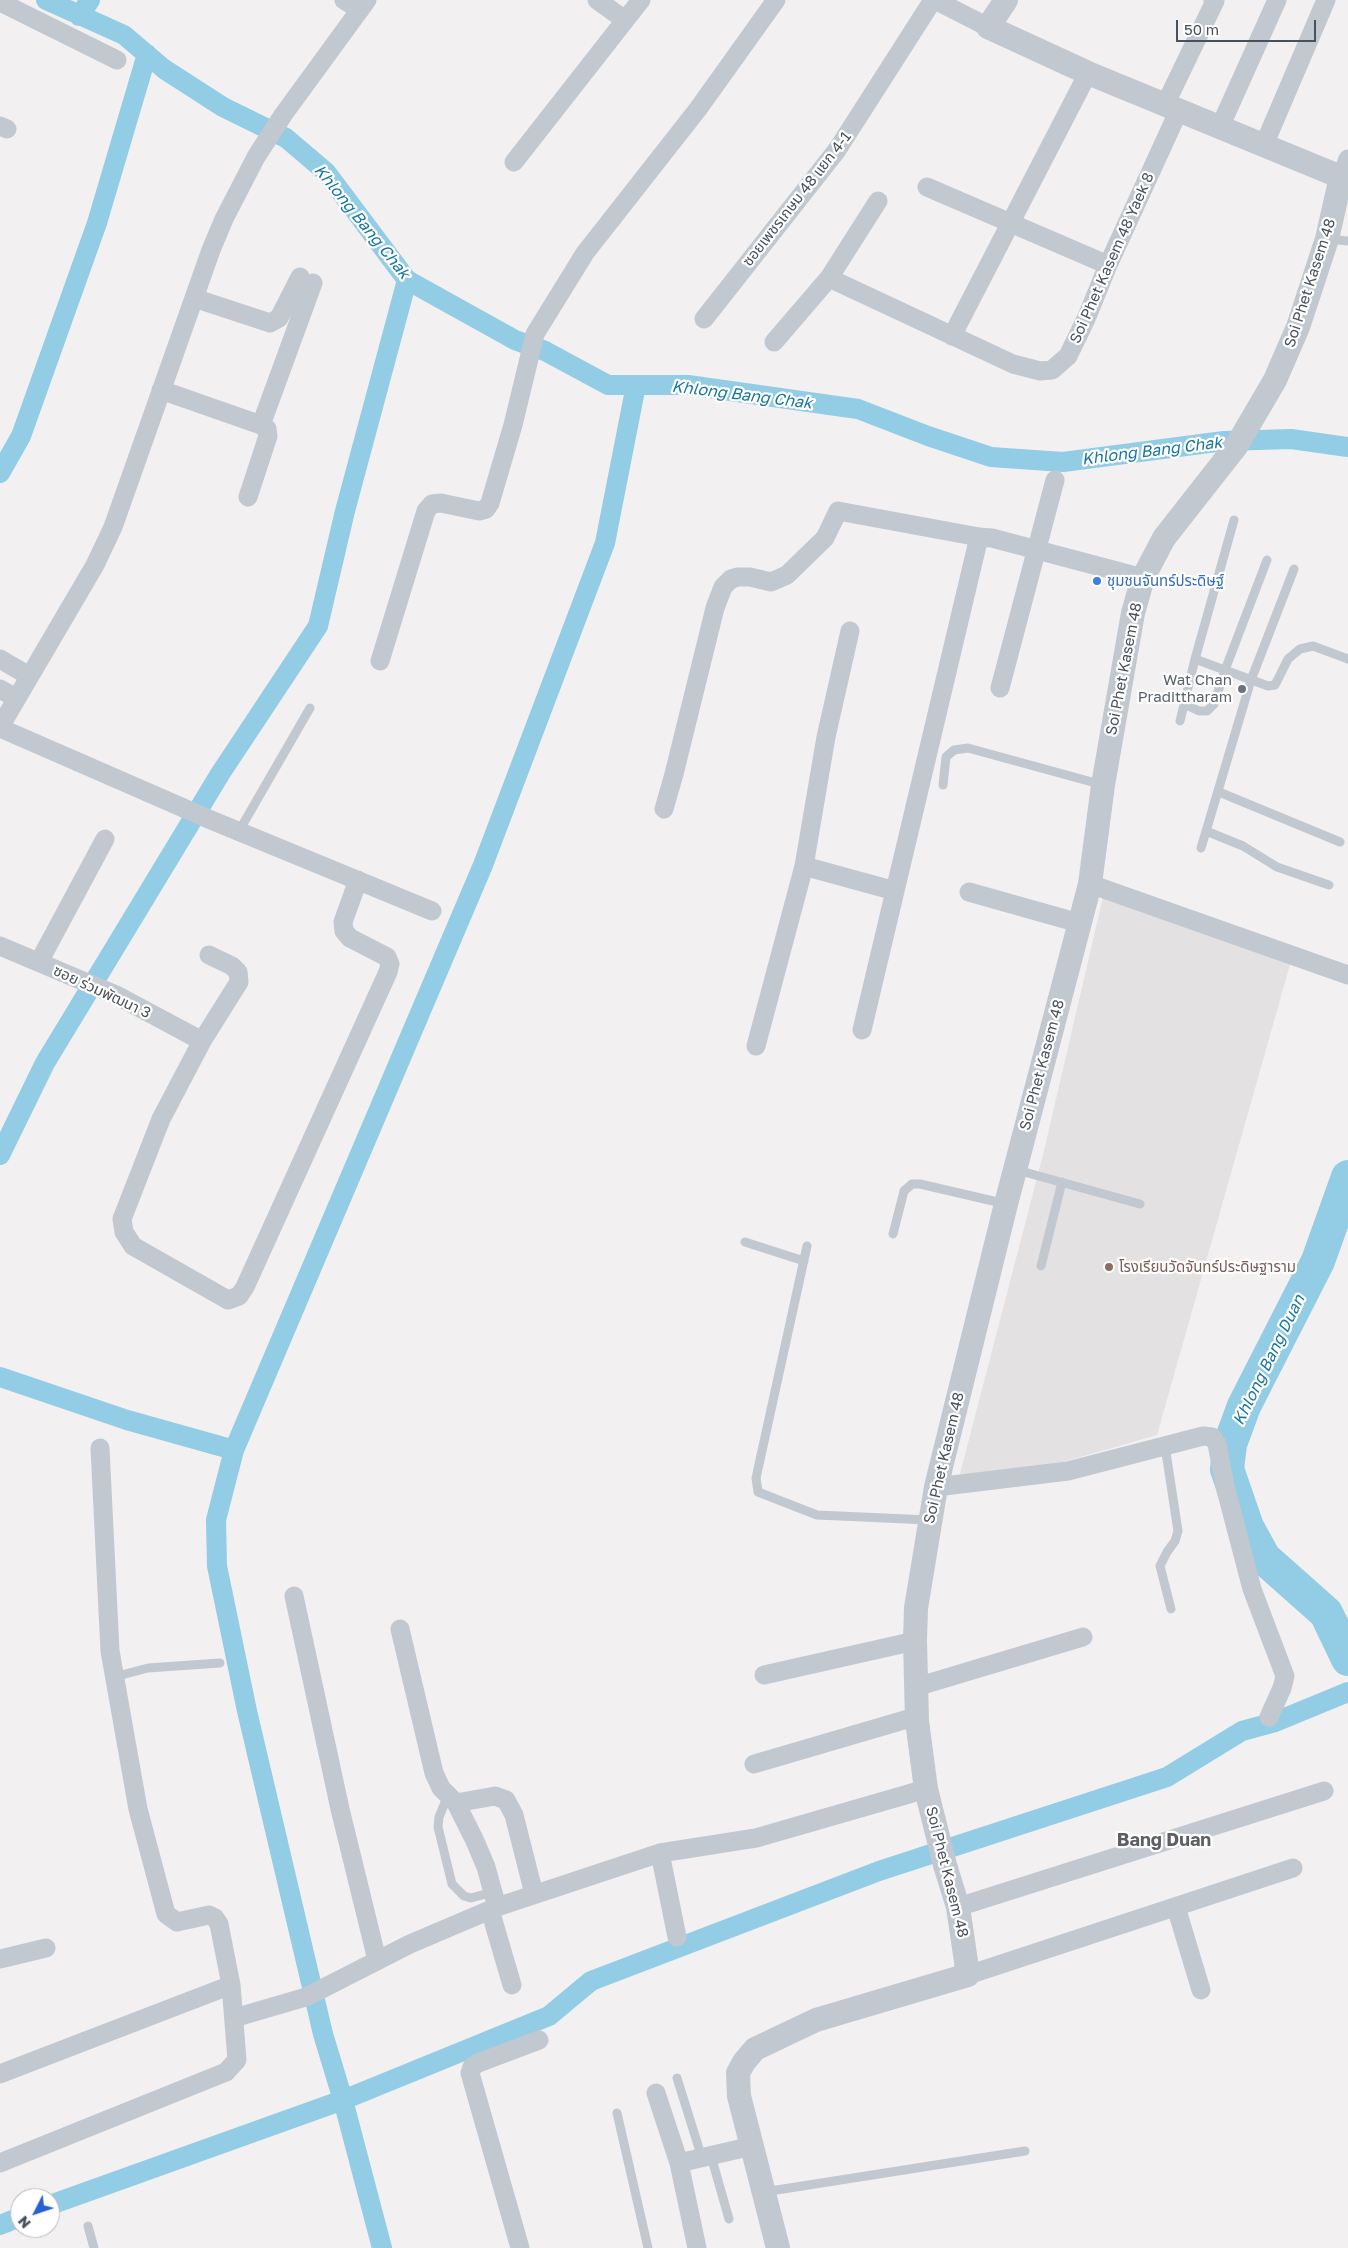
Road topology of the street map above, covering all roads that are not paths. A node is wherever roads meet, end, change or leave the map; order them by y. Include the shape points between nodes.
1 (597, 0) edge
2 (641, 0) edge
3 (776, 0) edge
4 (934, 0) edge
5 (1006, 0) edge
6 (1213, 0) edge
7 (1277, 0) edge
8 (1326, 0) edge
9 (0, 2) edge
10 (357, 3) edge
11 (625, 20) junction
12 (988, 27) junction
13 (117, 60) dead end
14 (1088, 73) junction
15 (1172, 107) junction
16 (1220, 127) junction
17 (1264, 145) junction
18 (514, 162) dead end
19 (1345, 168) edge
20 (927, 187) dead end
21 (878, 201) dead end
22 (1011, 222) junction
23 (1337, 240) edge
24 (1108, 265) junction
25 (829, 278) junction
26 (194, 298) junction
27 (704, 319) dead end
28 (952, 336) junction
29 (774, 342) dead end
30 (161, 390) junction
31 (261, 425) junction
32 (1054, 480) dead end
33 (248, 497) dead end
34 (1234, 520) dead end
35 (979, 537) junction
36 (1037, 549) junction
37 (1266, 560) dead end
38 (1294, 568) dead end
39 (1143, 578) junction
40 (850, 631) dead end
41 (1348, 658) edge
42 (0, 659) edge
43 (1195, 659) junction
44 (380, 661) dead end
45 (1225, 670) junction
46 (29, 676) junction
47 (1251, 680) junction
48 (1000, 688) dead end
49 (8, 694) edge
50 (1184, 704) junction
51 (310, 708) dead end
52 (1180, 721) dead end
53 (0, 727) edge
54 (943, 785) dead end
55 (1103, 785) junction
56 (1219, 792) junction
57 (664, 809) dead end
58 (239, 831) junction
59 (1206, 831) junction
60 (105, 839) dead end
61 (1340, 842) dead end
62 (1201, 848) dead end
63 (804, 866) junction
64 (358, 880) junction
65 (1090, 884) junction
66 (1328, 885) dead end
67 (895, 891) junction
68 (968, 892) dead end
69 (432, 912) dead end
70 (1079, 923) junction
71 (0, 946) edge
72 (209, 955) dead end
73 (38, 962) junction
74 (1348, 975) edge
75 (862, 1030) dead end
76 (202, 1041) junction
77 (756, 1046) dead end
78 (1015, 1169) junction
79 (1062, 1182) junction
80 (1006, 1204) junction
81 (1140, 1204) dead end
82 (893, 1234) dead end
83 (745, 1242) dead end
84 (807, 1246) dead end
85 (804, 1261) junction
86 (1041, 1266) dead end
87 (1164, 1446) junction
88 (100, 1448) dead end
89 (936, 1487) junction
90 (929, 1520) junction
91 (294, 1596) dead end
92 (1170, 1609) dead end
93 (400, 1628) dead end
94 (1083, 1637) dead end
95 (915, 1641) junction
96 (220, 1663) dead end
97 (764, 1675) dead end
98 (114, 1677) junction
99 (916, 1687) junction
100 (918, 1716) junction
101 (1269, 1717) dead end
102 (754, 1764) dead end
103 (926, 1789) junction
104 (1324, 1791) dead end
105 (452, 1799) junction
106 (660, 1853) junction
107 (1294, 1868) dead end
108 (534, 1894) junction
109 (493, 1903) junction
110 (958, 1907) junction
111 (1176, 1907) junction
112 (677, 1937) dead end
113 (46, 1948) dead end
114 (0, 1958) edge
115 (377, 1960) junction
116 (968, 1975) junction
117 (231, 1985) junction
118 (512, 1985) dead end
119 (1201, 1990) dead end
120 (234, 2018) junction
121 (539, 2040) dead end
122 (0, 2074) edge
123 (677, 2078) dead end
124 (656, 2093) dead end
125 (617, 2113) dead end
126 (752, 2146) junction
127 (1025, 2151) dead end
128 (706, 2157) junction
129 (0, 2163) edge
130 (679, 2163) junction
131 (764, 2192) junction
132 (729, 2218) dead end
133 (88, 2226) dead end
134 (94, 2248) edge
135 (520, 2248) edge
136 (648, 2248) edge
137 (697, 2248) edge
138 (778, 2248) edge

1 - 11 street
2 - 11 street
3 - 44 street via 698,109 585,253 535,334 513,425 486,509 479,511 441,503 432,504 426,511
4 - 12 street
4 - 27 street, ซอยเพชรเกษม 48 แยก 4-1 via 838,150
5 - 12 street
6 - 15 street, Soi Phet Kasem 48 Yaek 8
7 - 16 street
8 - 17 street
9 - 13 street
10 - 26 street via 256,157 224,220
11 - 18 street
12 - 14 street, Soi Phet Kasem 48
14 - 15 street, Soi Phet Kasem 48
14 - 22 street
15 - 16 street, Soi Phet Kasem 48
15 - 24 street, Soi Phet Kasem 48 Yaek 8
16 - 17 street, Soi Phet Kasem 48
17 - 19 street, Soi Phet Kasem 48
19 - 23 street, Soi Phet Kasem 48
20 - 22 street
21 - 25 street
22 - 24 street
22 - 28 street
23 - 39 street, Soi Phet Kasem 48 via 1275,380 1237,445 1164,538
24 - 28 street, Soi Phet Kasem 48 Yaek 8 via 1068,356 1052,370 1040,371 1013,364
25 - 28 street, Soi Phet Kasem 48 Yaek 8
25 - 29 street
26 - 30 street
26 - 31 street via 270,323 279,318 306,280
30 - 31 street
30 - 46 street via 113,527 95,565
31 - 33 street via 267,429 268,436
32 - 36 street
34 - 43 lane
35 - 36 street
35 - 57 street via 838,511 825,538 787,575 771,582 750,577 731,579 723,587 715,608
35 - 67 street
36 - 39 street
36 - 48 street
37 - 45 lane
38 - 47 lane
39 - 55 street, Soi Phet Kasem 48 via 1133,613
40 - 63 street via 826,737
41 - 47 lane via 1313,646 1300,649 1288,659 1275,685
42 - 46 street
43 - 45 lane
43 - 50 lane
45 - 47 lane
45 - 50 lane via 1214,704 1207,711
46 - 49 street
47 - 56 lane
49 - 53 street
50 - 52 lane
51 - 58 lane
53 - 58 street
54 - 55 lane via 946,757 954,750 968,748
55 - 65 street, Soi Phet Kasem 48
56 - 59 lane
56 - 61 lane
58 - 64 street
59 - 62 lane
59 - 66 lane via 1243,846 1277,867
60 - 73 street
63 - 67 street
63 - 77 street
64 - 69 street
64 - 76 street via 343,922 344,931 350,938 388,957 388,972 245,1287 238,1296 228,1300 133,1246 124,1232 122,1219 162,1119
65 - 70 street, Soi Phet Kasem 48
65 - 74 street
67 - 75 street
68 - 70 street
70 - 78 street, Soi Phet Kasem 48
71 - 73 street, ซอย ร่วมพัฒนา 3
72 - 76 street via 232,966 238,972 238,982
73 - 76 street, ซอย ร่วมพัฒนา 3 via 101,989
78 - 79 lane
78 - 80 street, Soi Phet Kasem 48
79 - 81 lane
79 - 86 lane
80 - 82 lane via 912,1184 904,1192
80 - 89 street, Soi Phet Kasem 48
83 - 85 lane
84 - 85 lane
85 - 90 lane via 756,1478 758,1492 817,1515
87 - 89 street via 1068,1471
87 - 92 lane via 1178,1531 1176,1541 1160,1566
87 - 101 street via 1203,1436 1212,1437 1217,1444 1247,1573 1285,1676
88 - 98 street via 106,1600
89 - 90 street, Soi Phet Kasem 48
90 - 95 street, Soi Phet Kasem 48 via 916,1608
91 - 115 street via 340,1809
93 - 105 street via 434,1773 441,1788
94 - 99 street
95 - 97 street
95 - 99 street, Soi Phet Kasem 48
96 - 98 lane via 148,1668
98 - 117 street via 138,1809 166,1914 177,1922 209,1915 216,1918
99 - 100 street, Soi Phet Kasem 48
100 - 102 street
100 - 103 street, Soi Phet Kasem 48
103 - 106 street via 756,1838
103 - 110 street, Soi Phet Kasem 48 via 944,1865
104 - 110 street
105 - 108 street via 495,1796 506,1800 514,1815
105 - 109 street via 486,1867
105 - 109 lane via 439,1817 438,1827 452,1884 464,1896
106 - 108 street
106 - 112 street
107 - 111 street
108 - 109 street
109 - 115 street
109 - 118 street
110 - 116 street, Soi Phet Kasem 48
111 - 116 street
111 - 119 street
113 - 114 street
115 - 120 street via 306,1997
116 - 126 street via 816,2020 756,2049 738,2073 739,2096
117 - 120 street
117 - 122 street
120 - 129 street via 237,2060 226,2072
121 - 135 street via 478,2063 470,2073
123 - 128 lane
124 - 130 street
125 - 136 lane
126 - 128 street
126 - 131 street
127 - 131 lane
128 - 130 street
128 - 132 lane
130 - 137 street
131 - 138 street
133 - 134 lane

